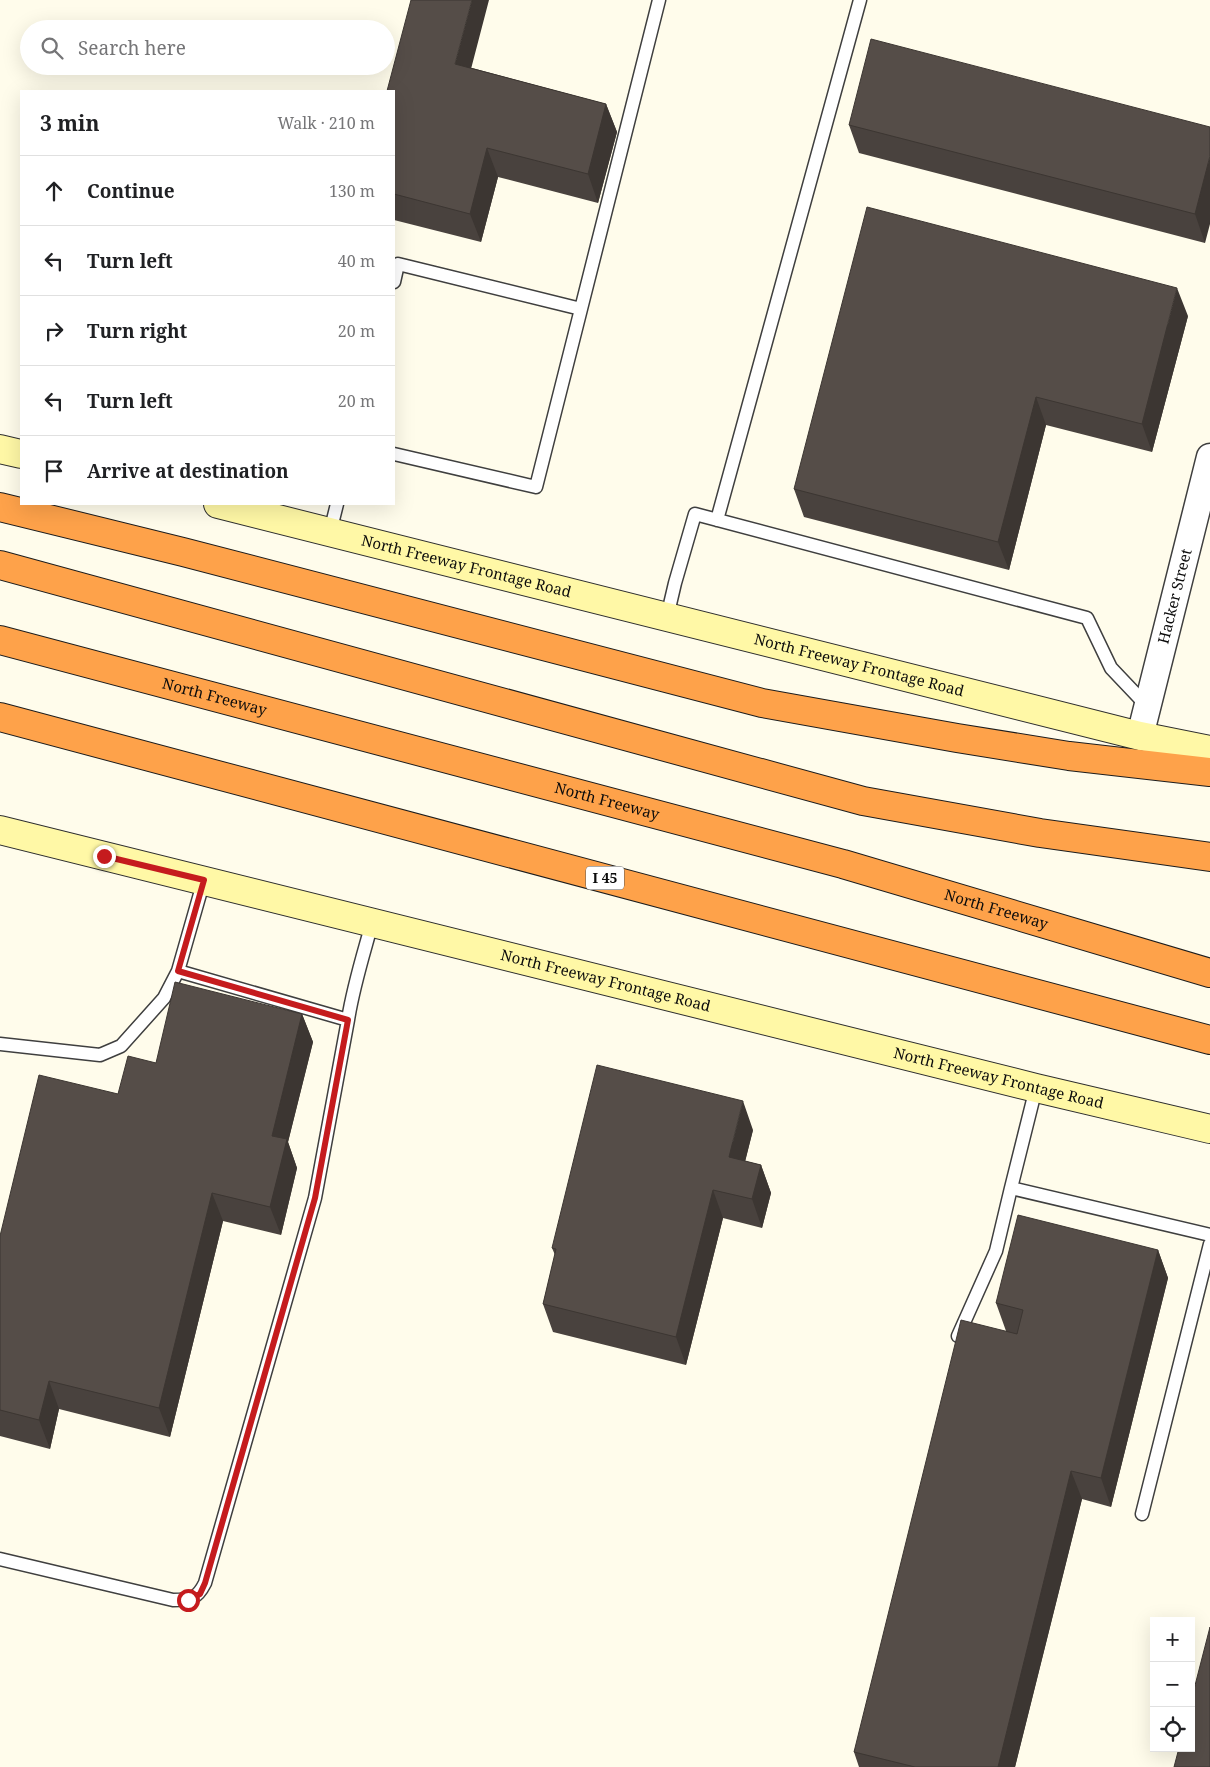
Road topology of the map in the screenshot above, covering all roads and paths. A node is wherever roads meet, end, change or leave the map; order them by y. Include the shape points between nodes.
1 (659, 0) edge
2 (860, 0) edge
3 (395, 278) edge
4 (581, 309) junction
5 (0, 449) edge
6 (20, 454) edge
7 (395, 454) edge
8 (1210, 457) edge
9 (1204, 502) edge
10 (222, 505) edge
11 (337, 505) edge
12 (0, 507) edge
13 (717, 520) junction
14 (330, 532) junction
15 (0, 565) edge
16 (667, 617) junction
17 (0, 640) edge
18 (1148, 707) junction
19 (0, 717) edge
20 (1140, 736) junction
21 (1210, 750) edge
22 (1210, 772) edge
23 (0, 830) edge
24 (1210, 857) edge
25 (204, 880) junction
26 (372, 923) junction
27 (178, 971) junction
28 (1210, 973) edge
29 (348, 1020) junction
30 (1210, 1040) edge
31 (0, 1044) edge
32 (1036, 1088) junction
33 (1210, 1129) edge
34 (1011, 1188) junction
35 (1210, 1235) edge
36 (1210, 1244) edge
37 (954, 1348) edge
38 (1142, 1514) dead end
39 (0, 1559) edge

1 - 4 lane
2 - 13 lane
3 - 4 lane via 398,264
4 - 7 lane via 536,487
5 - 6 main road
8 - 9 street, Hacker Street
9 - 18 street, Hacker Street
10 - 14 main road, North Freeway Frontage Road
11 - 14 lane
12 - 22 highway via 762,703 1069,756
13 - 16 lane via 695,514
13 - 18 lane via 1087,618 1111,668
14 - 16 main road, North Freeway Frontage Road
15 - 24 highway via 863,800 1040,833
16 - 20 main road, North Freeway Frontage Road
17 - 28 highway, North Freeway via 843,864
18 - 20 street, Hacker Street
19 - 30 highway, I 45
20 - 21 main road, North Freeway Frontage Road
23 - 25 main road, North Freeway Frontage Road
25 - 26 main road, North Freeway Frontage Road
25 - 27 lane
26 - 29 lane
26 - 32 main road, North Freeway Frontage Road
27 - 29 lane
27 - 31 lane via 164,998 142,1023 120,1046 100,1055
29 - 39 lane via 315,1198 200,1594 188,1600 173,1600
32 - 33 main road, North Freeway Frontage Road
32 - 34 lane
34 - 35 lane
34 - 37 lane via 996,1250
36 - 38 lane

